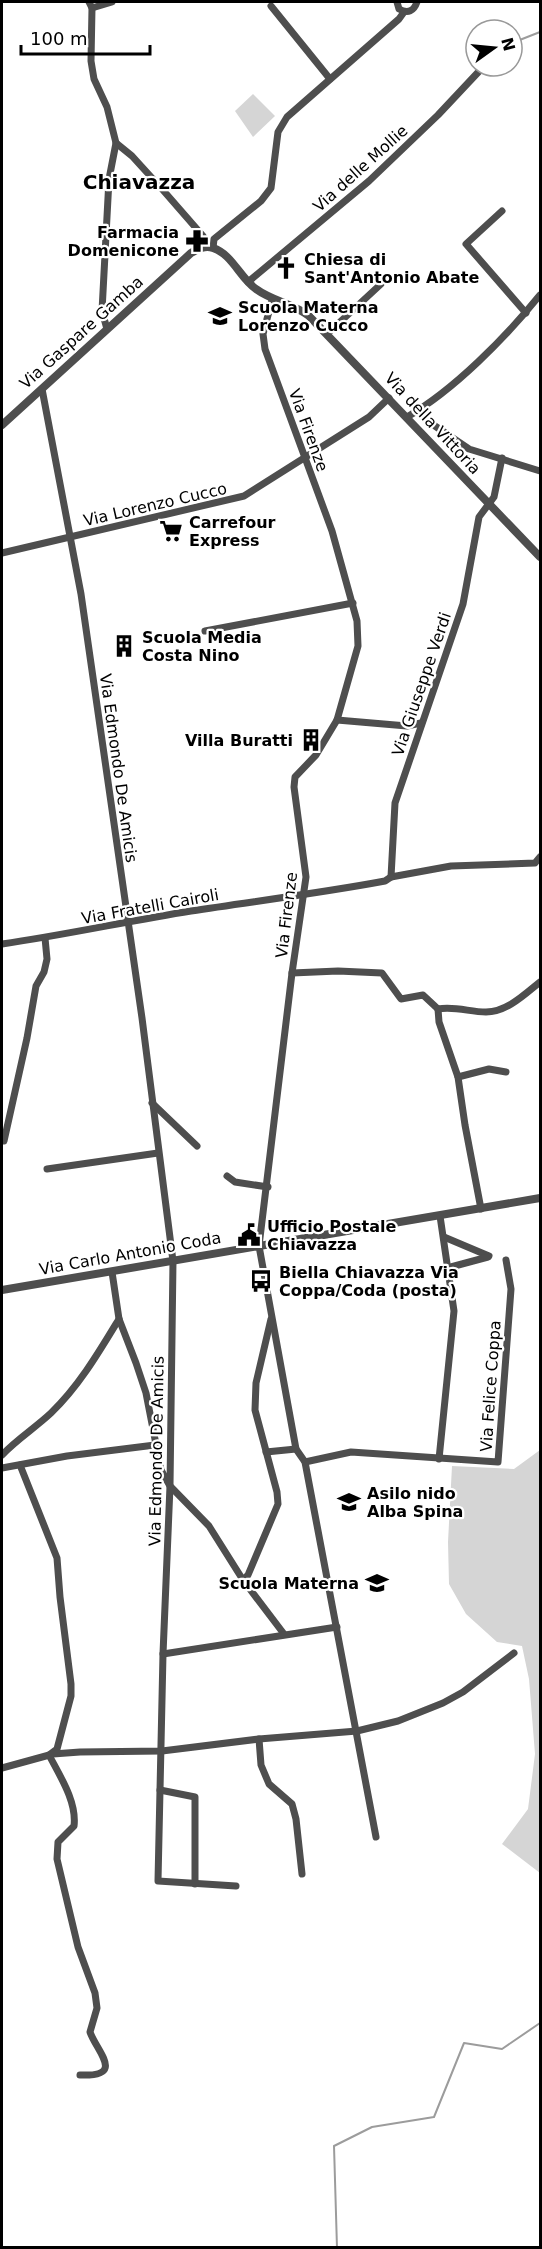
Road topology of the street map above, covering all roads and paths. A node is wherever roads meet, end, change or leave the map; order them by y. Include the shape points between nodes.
1 (112, 2) edge
2 (397, 2) edge
3 (417, 2) edge
4 (90, 5) edge
5 (272, 6) dead end
6 (404, 12) junction
7 (473, 78) edge
8 (330, 79) junction
9 (116, 143) junction
10 (502, 211) dead end
11 (210, 247) junction
12 (248, 282) junction
13 (381, 284) dead end
14 (540, 295) edge
15 (272, 300) junction
16 (525, 313) junction
17 (107, 329) junction
18 (327, 334) junction
19 (42, 389) junction
20 (389, 398) junction
21 (419, 410) junction
22 (406, 417) junction
23 (2, 425) edge
24 (502, 458) junction
25 (305, 459) junction
26 (540, 471) edge
27 (489, 504) junction
28 (71, 537) junction
29 (2, 553) edge
30 (540, 557) edge
31 (353, 603) junction
32 (205, 631) dead end
33 (337, 720) junction
34 (421, 723) junction
35 (540, 857) edge
36 (391, 877) junction
37 (303, 896) junction
38 (127, 923) junction
39 (45, 938) junction
40 (2, 944) edge
41 (292, 973) junction
42 (540, 982) edge
43 (438, 1009) junction
44 (506, 1072) dead end
45 (459, 1077) junction
46 (152, 1103) junction
47 (4, 1141) dead end
48 (197, 1146) dead end
49 (158, 1153) junction
50 (48, 1169) dead end
51 (227, 1176) dead end
52 (268, 1187) junction
53 (540, 1198) edge
54 (481, 1209) junction
55 (440, 1216) junction
56 (444, 1237) junction
57 (259, 1246) junction
58 (506, 1260) dead end
59 (173, 1261) junction
60 (447, 1268) junction
61 (112, 1272) junction
62 (2, 1290) edge
63 (272, 1315) junction
64 (119, 1319) junction
65 (155, 1445) junction
66 (296, 1449) junction
67 (266, 1452) junction
68 (2, 1455) edge
69 (440, 1459) junction
70 (304, 1462) junction
71 (20, 1465) junction
72 (2, 1468) edge
73 (170, 1486) junction
74 (243, 1580) junction
75 (337, 1627) junction
76 (284, 1634) junction
77 (514, 1653) dead end
78 (163, 1654) junction
79 (357, 1731) junction
80 (259, 1739) junction
81 (162, 1751) junction
82 (50, 1755) junction
83 (2, 1768) edge
84 (160, 1790) junction
85 (376, 1837) dead end
86 (302, 1874) dead end
87 (195, 1884) junction
88 (236, 1887) dead end
89 (80, 2075) dead end

1 - 4 street
2 - 6 street
3 - 6 street via 415,8
4 - 9 street via 94,79 107,107
5 - 8 street
6 - 8 street
7 - 12 street, Via delle Mollie via 369,182
8 - 11 street via 287,117 278,132 271,188
9 - 11 street via 162,189
9 - 17 street via 108,179 102,311
10 - 16 street via 466,244
11 - 12 street via 223,253
11 - 17 street, Via Gaspare Gamba via 191,253
12 - 15 street
13 - 18 street
14 - 16 street
15 - 18 street, Via della Vittoria via 303,311
15 - 25 street, Via Firenze via 263,334 265,349
16 - 21 street via 467,372
17 - 19 street, Via Gaspare Gamba
18 - 20 street, Via della Vittoria
19 - 23 street, Via Gaspare Gamba
19 - 28 street, Via Edmondo De Amicis
20 - 22 street, Via della Vittoria
20 - 25 street, Via Lorenzo Cucco via 369,417
21 - 22 street
21 - 24 street via 469,449
22 - 27 street, Via della Vittoria
24 - 26 street
24 - 27 street, Via Giuseppe Verdi
25 - 28 street, Via Lorenzo Cucco via 244,496
25 - 31 street, Via Firenze
27 - 30 street, Via della Vittoria
27 - 34 street, Via Giuseppe Verdi via 479,517 463,604
28 - 29 street, Via Lorenzo Cucco
28 - 38 street, Via Edmondo De Amicis
31 - 32 street
31 - 33 street, Via Firenze via 358,646
33 - 34 street via 407,726
33 - 37 street, Via Firenze via 316,755 295,777 306,867
34 - 36 street, Via Giuseppe Verdi via 395,803
35 - 36 street via 535,862 451,866
36 - 37 street
37 - 38 street, Via Fratelli Cairoli
37 - 41 street, Via Firenze
38 - 39 street, Via Fratelli Cairoli
38 - 46 street, Via Edmondo De Amicis
39 - 40 street, Via Fratelli Cairoli
39 - 47 street via 47,959 36,987
41 - 43 street via 382,973 401,999 423,995
41 - 52 street, Via Firenze
42 - 43 street via 497,1010
43 - 45 street
44 - 45 street via 489,1069
45 - 54 street
46 - 48 street
46 - 49 street, Via Edmondo De Amicis
49 - 50 street
49 - 59 street, Via Edmondo De Amicis
51 - 52 street via 235,1182
52 - 57 street, Via Firenze
53 - 54 street, Via Carlo Antonio Coda
54 - 55 street, Via Carlo Antonio Coda
55 - 56 street
55 - 57 street, Via Carlo Antonio Coda
56 - 60 street
56 - 60 street via 489,1256
57 - 59 street, Via Carlo Antonio Coda
57 - 63 street
58 - 69 street, Via Felice Coppa via 511,1288 498,1462
59 - 61 street, Via Carlo Antonio Coda
59 - 73 street, Via Edmondo De Amicis
60 - 69 street via 454,1311
61 - 62 street, Via Carlo Antonio Coda
61 - 64 street
63 - 66 street
63 - 67 street via 255,1410
64 - 65 street via 146,1393
64 - 68 street via 69,1393
65 - 71 street
65 - 73 street
66 - 67 street
66 - 70 street
67 - 74 street via 278,1504
69 - 70 street, Via Felice Coppa via 351,1452
70 - 75 street
71 - 72 street
71 - 82 street via 57,1558 71,1684 57,1749
73 - 74 street via 209,1526
73 - 78 street, Via Edmondo De Amicis
74 - 76 street
75 - 76 street
75 - 79 street
76 - 78 street
77 - 79 street via 443,1703 398,1721
78 - 81 street, Via Edmondo De Amicis
79 - 80 street
79 - 85 street
80 - 81 street
80 - 86 street via 261,1765 269,1784 292,1804
81 - 82 street
81 - 84 street, Via Edmondo De Amicis
82 - 83 street
82 - 89 street via 76,1815 74,1826 58,1842 57,1859 78,1947 95,1993 97,2008 90,2032 106,2059 103,2072
84 - 87 street via 195,1797
84 - 87 street, Via Edmondo De Amicis via 159,1881
87 - 88 street

